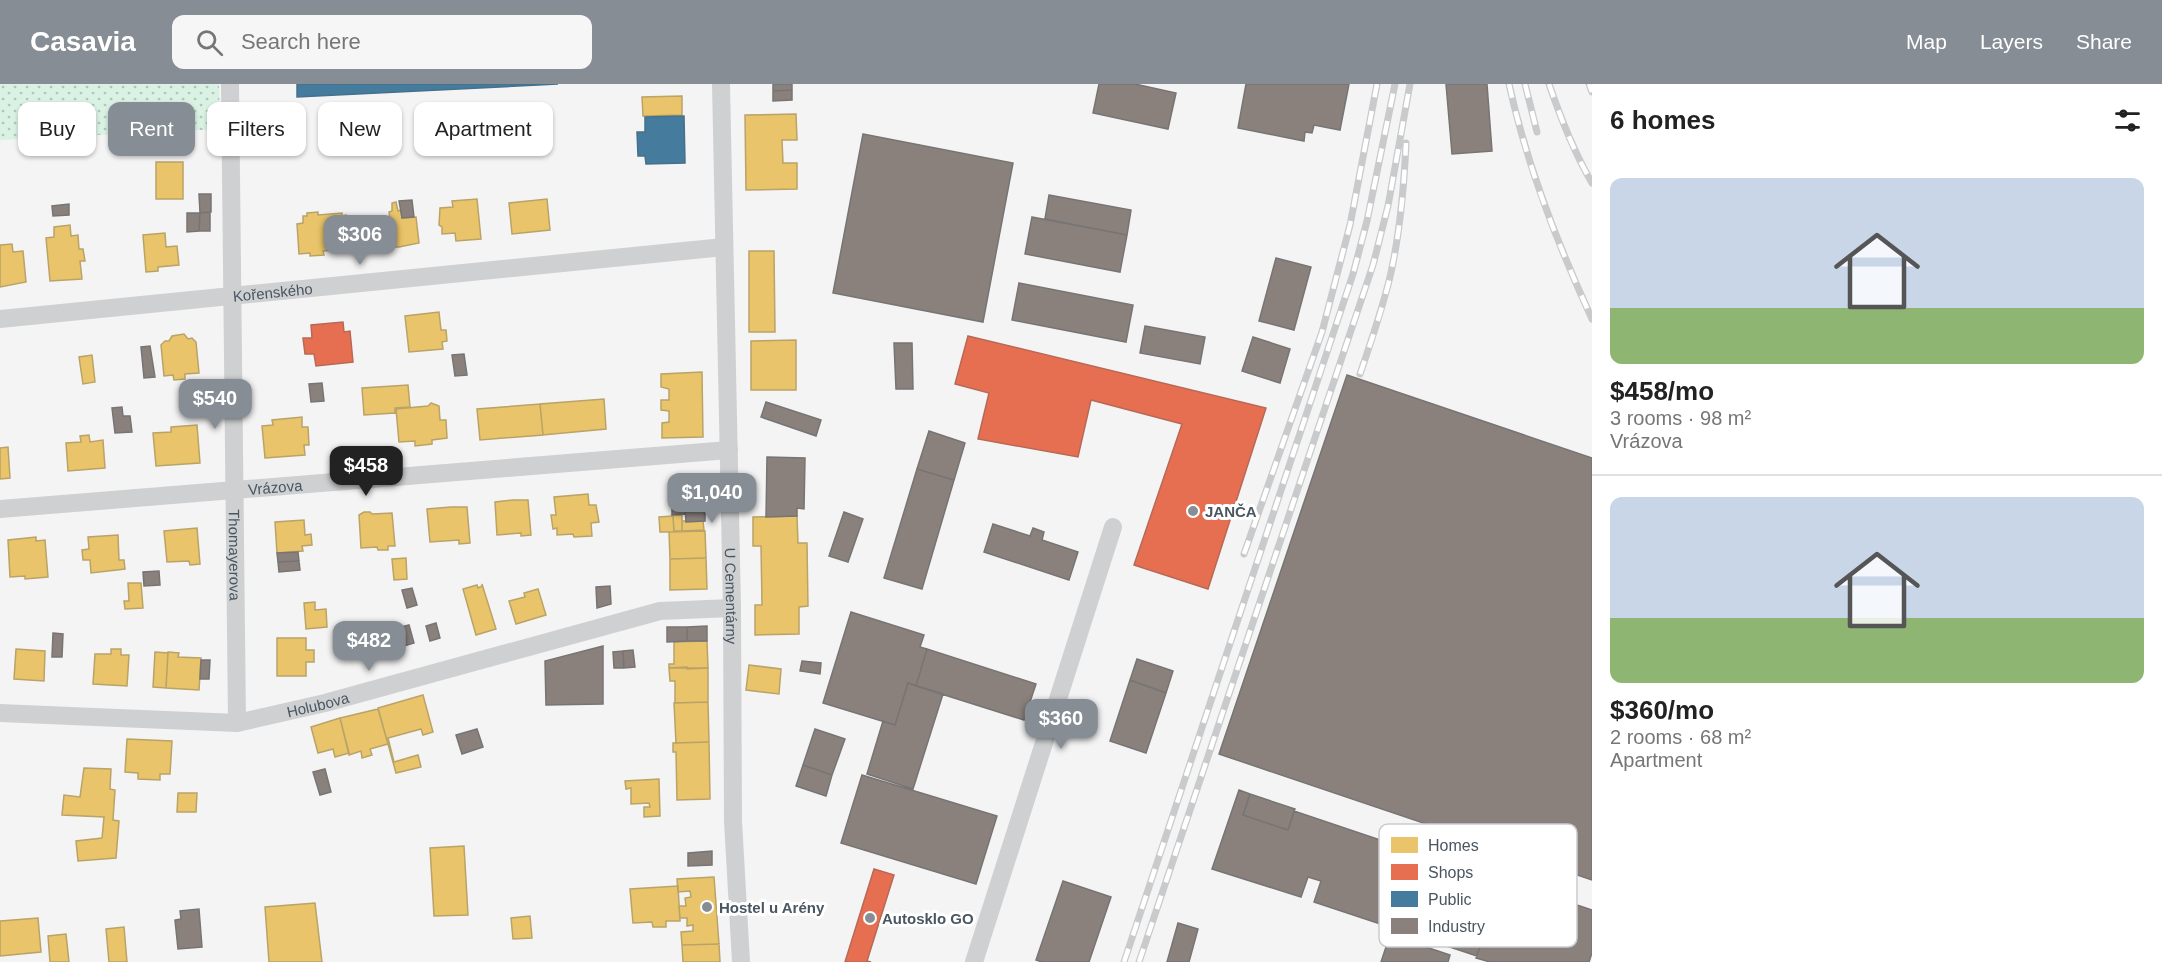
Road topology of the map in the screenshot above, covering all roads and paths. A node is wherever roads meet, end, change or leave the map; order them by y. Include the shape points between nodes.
1 (230, 84) edge
2 (721, 84) edge
3 (724, 247) junction
4 (232, 297) junction
5 (0, 319) edge
6 (729, 450) junction
7 (234, 489) junction
8 (0, 509) edge
9 (1113, 527) dead end
10 (732, 608) junction
11 (0, 713) edge
12 (237, 723) junction
13 (741, 962) edge
14 (974, 962) edge

1 - 4 street, Thomayerova
2 - 3 street, U Cementárny
3 - 4 street, Kořenského
3 - 6 street, U Cementárny
4 - 5 street, Kořenského
4 - 7 street, Thomayerova
6 - 7 street, Vrázova
6 - 10 street, U Cementárny
7 - 8 street, Vrázova
7 - 12 street, Thomayerova
9 - 14 street
10 - 12 street, Holubova via 660,610 325,703
10 - 13 street, U Cementárny via 733,821
11 - 12 street, Holubova

